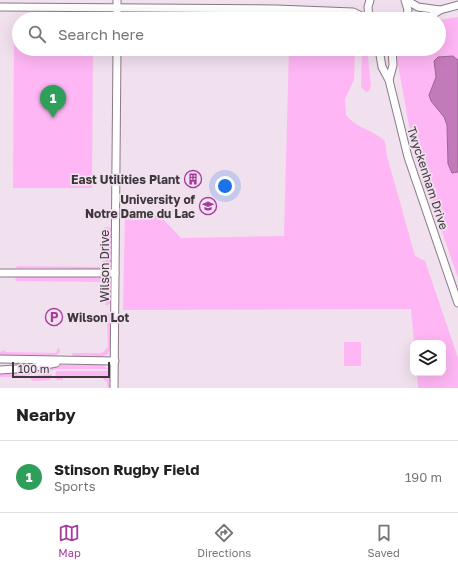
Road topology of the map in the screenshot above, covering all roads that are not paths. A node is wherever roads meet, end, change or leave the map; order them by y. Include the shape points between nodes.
1 (370, 0) edge
2 (405, 0) edge
3 (117, 4) edge
4 (458, 5) edge
5 (0, 7) edge
6 (440, 10) junction
7 (353, 12) edge
8 (368, 12) edge
9 (408, 12) edge
10 (437, 12) edge
11 (117, 56) edge
12 (380, 56) edge
13 (392, 56) edge
14 (389, 80) junction
15 (0, 273) edge
16 (115, 273) junction
17 (458, 303) edge
18 (0, 359) edge
19 (64, 360) junction
20 (115, 361) junction
21 (0, 370) edge
22 (114, 388) edge

1 - 8 street
2 - 6 street via 418,6
2 - 9 street
3 - 5 street
3 - 7 street
4 - 6 street
6 - 10 street
11 - 16 street, Wilson Drive
12 - 14 street, Twyckenham Drive via 382,67
13 - 14 street, Twyckenham Drive
14 - 17 street, Twyckenham Drive via 408,157
15 - 16 street
16 - 20 street, Wilson Drive
18 - 19 street
19 - 20 street
19 - 21 street via 30,368
20 - 22 street, Wilson Drive

